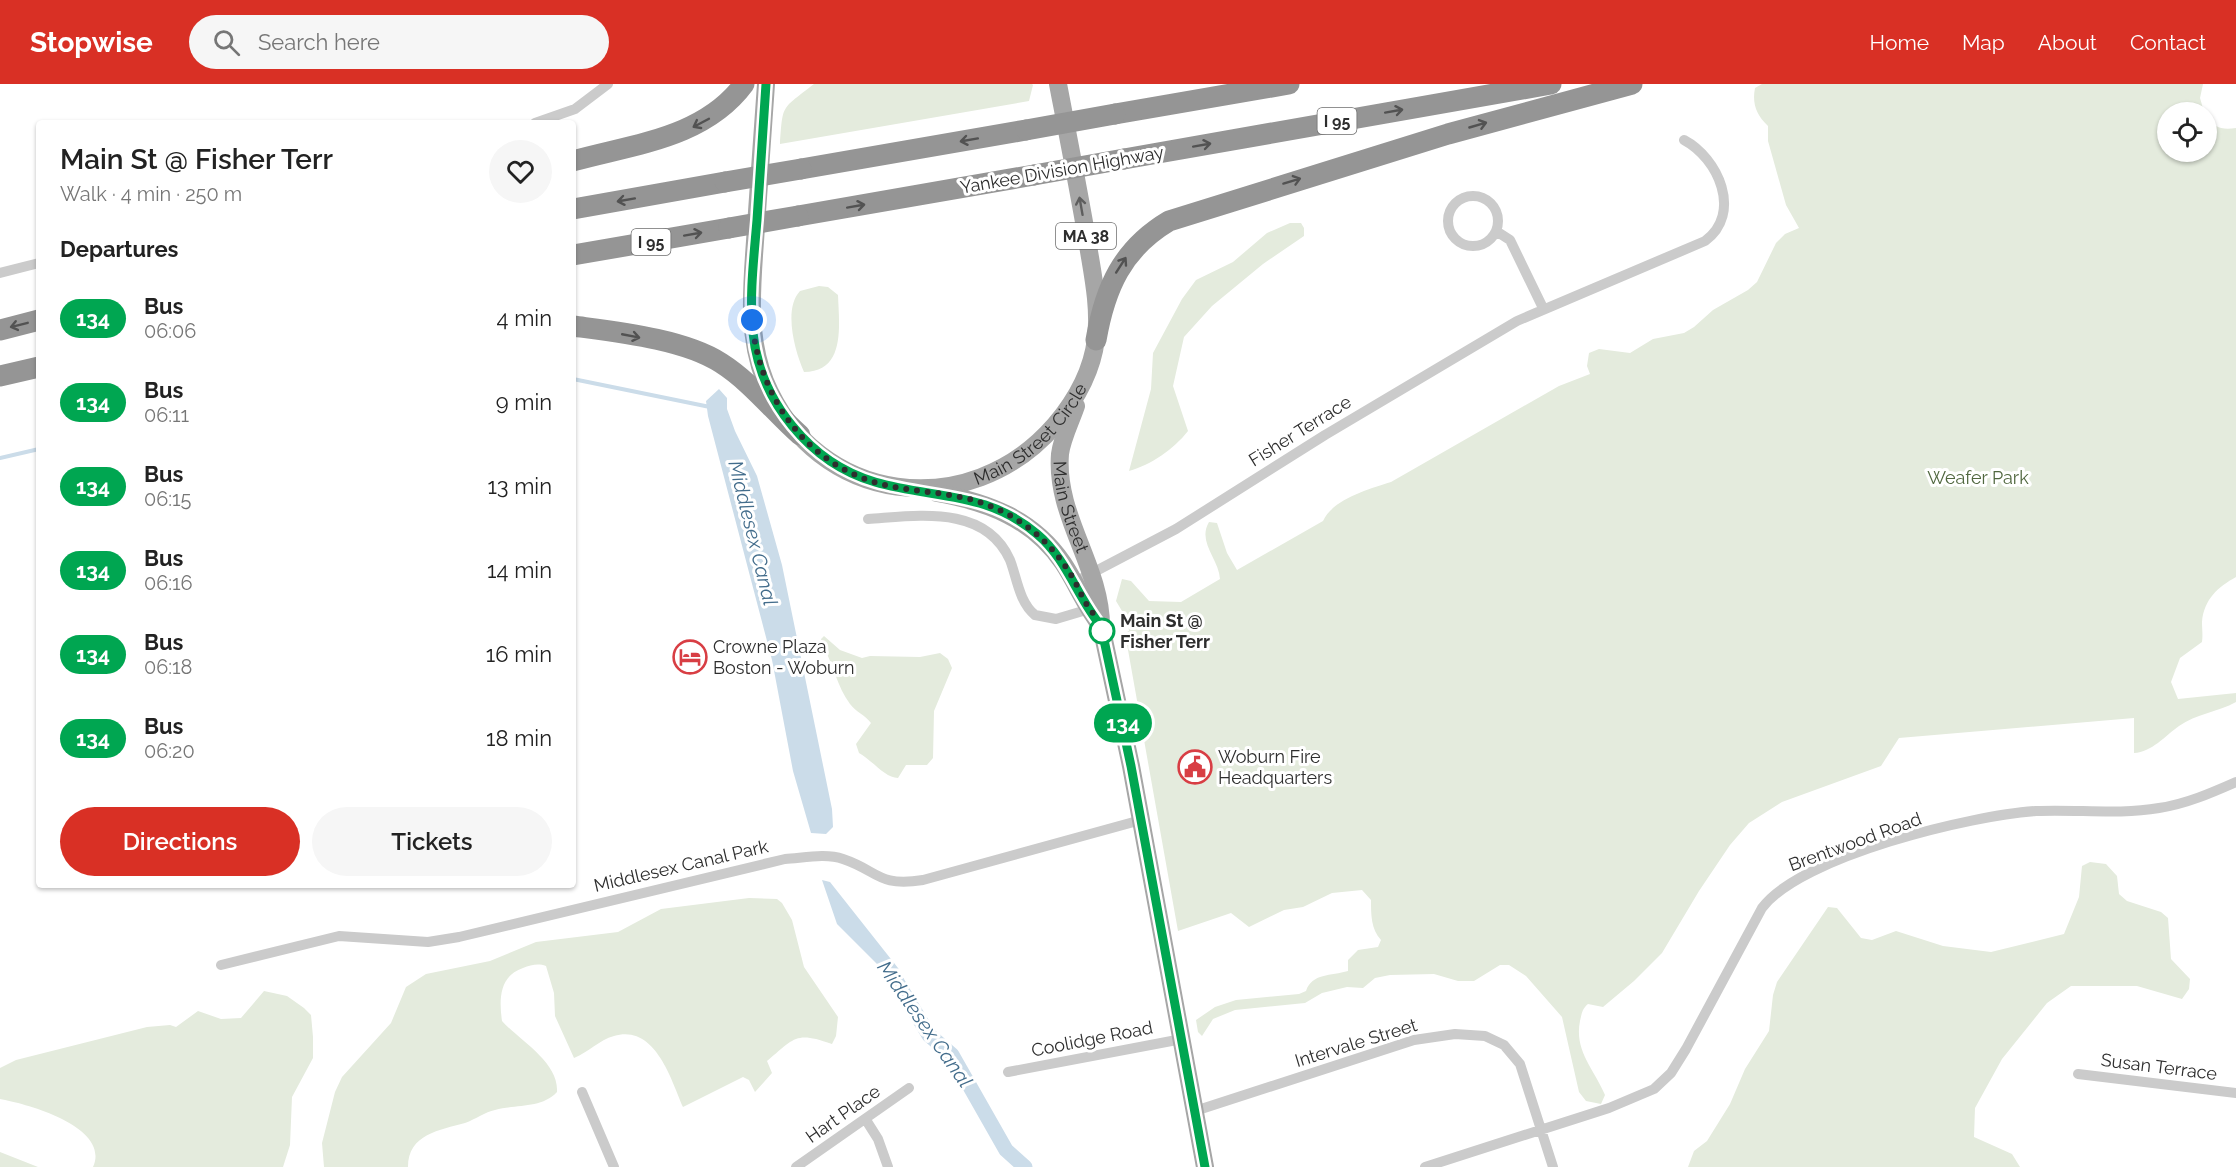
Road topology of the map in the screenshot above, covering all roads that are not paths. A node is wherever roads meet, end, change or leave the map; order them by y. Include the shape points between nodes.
1 (608, 84) edge
2 (744, 84) edge
3 (766, 84) edge
4 (1058, 84) edge
5 (1289, 84) edge
6 (1551, 84) edge
7 (1632, 84) edge
8 (544, 120) edge
9 (1684, 140) dead end
10 (576, 160) edge
11 (576, 208) edge
12 (1496, 231) junction
13 (576, 254) edge
14 (36, 264) edge
15 (0, 273) edge
16 (1543, 308) junction
17 (36, 321) edge
18 (576, 327) edge
19 (0, 330) edge
20 (1096, 340) junction
21 (36, 368) edge
22 (0, 376) edge
23 (1082, 387) junction
24 (800, 435) junction
25 (902, 488) junction
26 (868, 519) dead end
27 (1082, 579) junction
28 (1094, 607) junction
29 (2236, 782) edge
30 (1141, 819) junction
31 (221, 965) dead end
32 (1182, 1039) junction
33 (1008, 1072) dead end
34 (2078, 1074) dead end
35 (909, 1088) dead end
36 (582, 1092) dead end
37 (2236, 1094) edge
38 (1195, 1111) junction
39 (866, 1120) junction
40 (1540, 1130) junction
41 (614, 1167) edge
42 (796, 1167) edge
43 (888, 1167) edge
44 (1205, 1167) edge
45 (1425, 1167) edge
46 (1553, 1167) edge

1 - 8 street via 575,109
2 -> 10 highway via 720,110 697,125
3 - 24 main road, Main Street Circle / MA 38 via 752,279 753,334 770,390
20 -> 4 main road, Main Street Circle / MA 38 via 1093,277
5 -> 11 highway, bridge
13 -> 6 highway, Yankee Division Highway / I 95, bridge
20 -> 7 highway via 1102,309 1120,265 1144,238 1169,221 1425,141
9 - 16 street, Fisher Terrace via 1705,158 1722,190 1725,214 1716,232 1690,249
12 - 12 street via 1496,211 1483,198 1463,198 1450,211 1450,231 1463,244 1483,244
12 - 16 street via 1510,240
14 - 15 street
16 - 27 street, Fisher Terrace via 1389,396 1186,524
17 -> 19 highway
18 -> 24 highway via 671,344 715,359
20 - 23 main road, Main Street Circle / MA 38
21 - 22 highway
23 - 25 main road, Main Street Circle via 1042,439 1004,468 959,484
23 - 27 main road, Main Street / MA 38 via 1061,448 1059,479
24 - 25 main road, Main Street Circle / MA 38 via 848,471
25 - 27 main road, Main Street / MA 38 via 968,499 1008,513 1046,541
26 - 28 street via 931,516 966,521 999,542 1024,602 1035,615 1056,620
27 - 28 main road, Main Street / MA 38
28 - 30 main road, Main Street / MA 38
29 - 40 street, Brentwood Road via 2159,808 2034,811 1959,824 1890,843 1799,878 1775,893 1762,908 1686,1049 1663,1082 1636,1098
30 - 31 street, Middlesex Canal Park via 923,880 884,880 835,857 785,859 450,939 339,936
30 - 32 main road, Main Street / MA 38
32 - 33 street, Coolidge Road
32 - 38 main road, Main Street / MA 38
34 - 37 street, Susan Terrace
35 - 39 street, Hart Place
36 - 41 street
38 - 40 street, Intervale Street via 1414,1040 1468,1035 1496,1040 1515,1057 1525,1075
38 - 44 main road, Main Street / MA 38
39 - 42 street, Hart Place
39 - 43 street
40 - 45 street, Brentwood Road
40 - 46 street, Intervale Street

